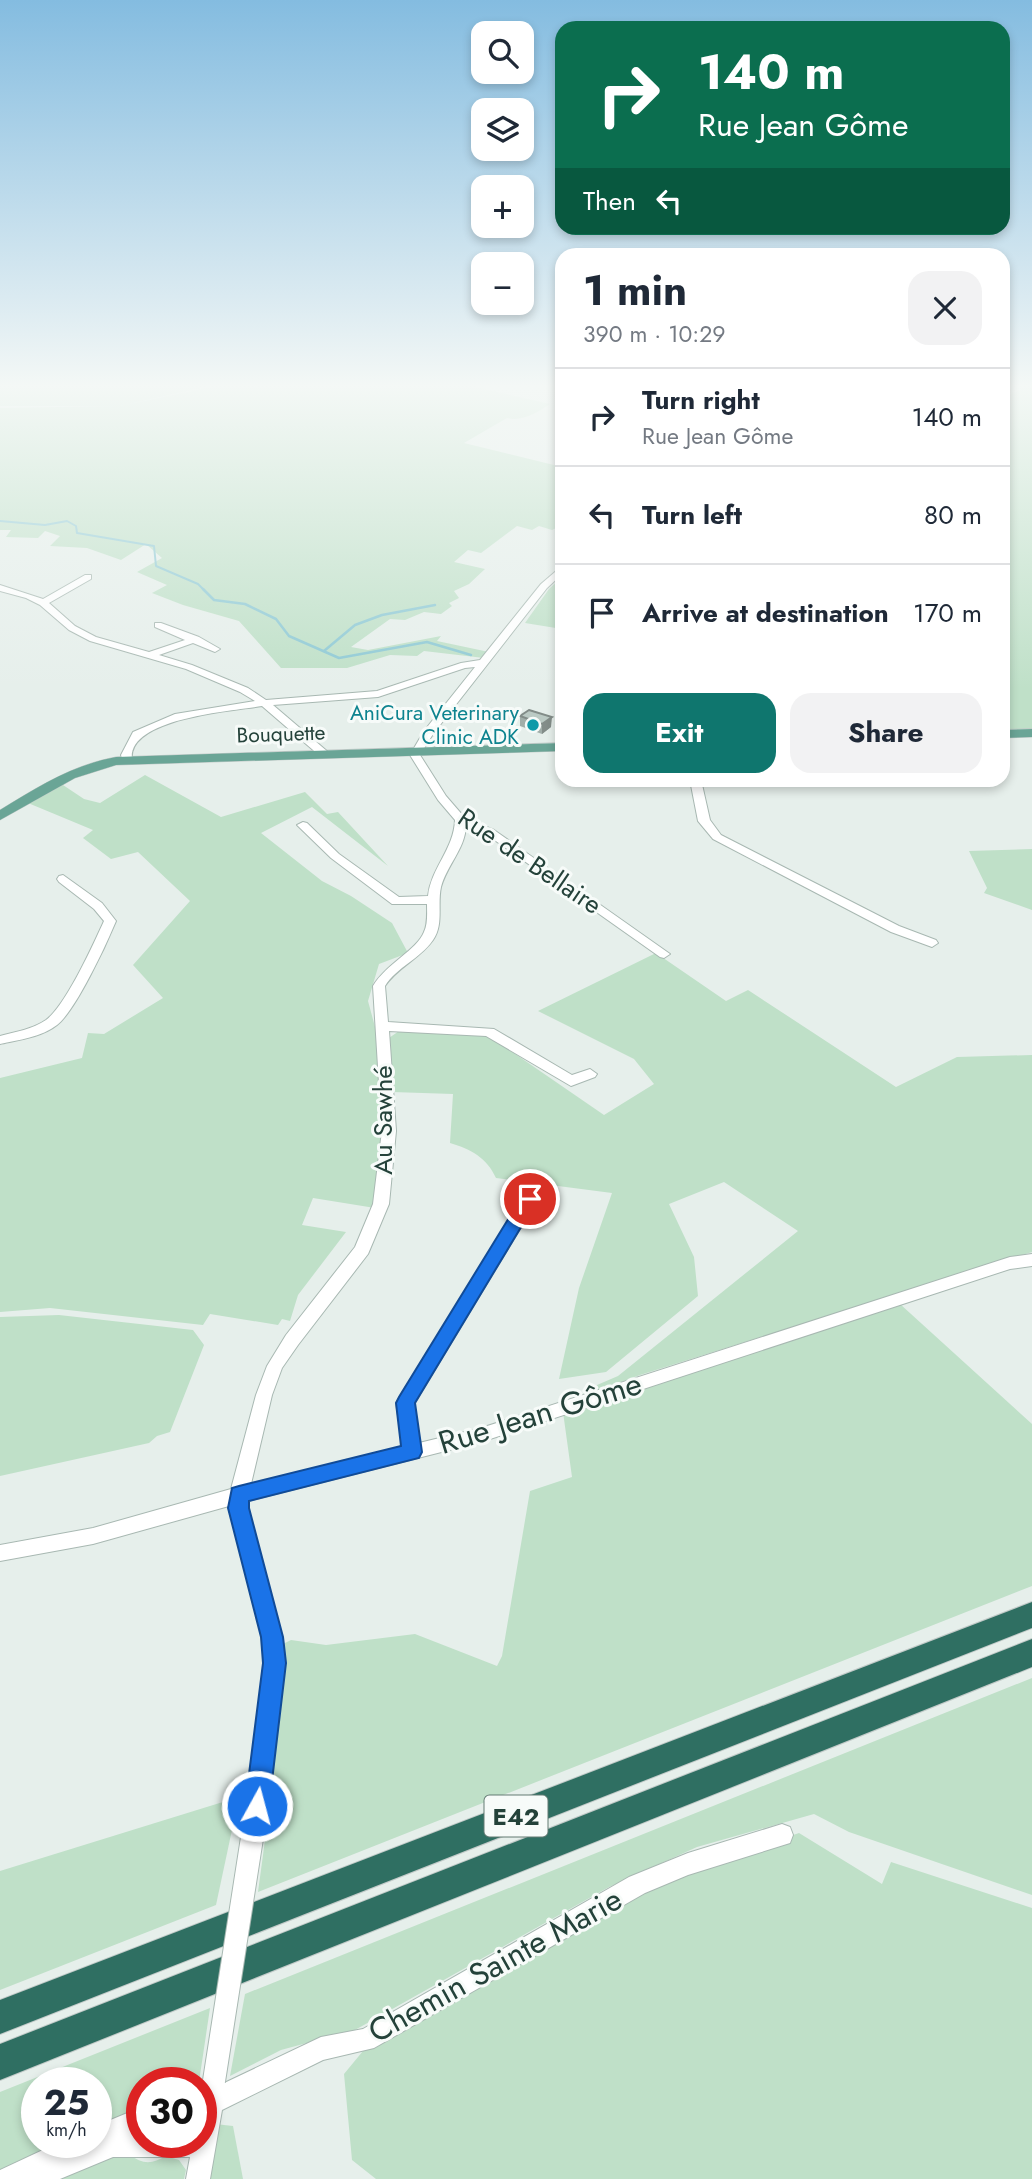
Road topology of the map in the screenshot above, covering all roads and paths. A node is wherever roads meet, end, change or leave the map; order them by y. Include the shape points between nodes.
1 (555, 576) edge
2 (88, 577) dead end
3 (0, 589) edge
4 (43, 603) junction
5 (158, 625) dead end
6 (196, 639) junction
7 (215, 649) dead end
8 (149, 656) junction
9 (483, 663) junction
10 (264, 703) junction
11 (1032, 733) edge
12 (1010, 734) edge
13 (555, 747) edge
14 (416, 752) junction
15 (324, 754) junction
16 (127, 760) junction
17 (697, 787) edge
18 (0, 816) edge
19 (461, 820) junction
20 (303, 825) dead end
21 (62, 879) dead end
22 (432, 900) junction
23 (932, 943) dead end
24 (664, 954) dead end
25 (382, 1026) junction
26 (0, 1040) edge
27 (590, 1074) dead end
28 (530, 1199) dead end
29 (1032, 1260) edge
30 (412, 1452) junction
31 (239, 1495) junction
32 (0, 1553) edge
33 (1032, 1615) edge
34 (1032, 1653) edge
35 (782, 1835) dead end
36 (0, 2017) edge
37 (0, 2062) edge
38 (214, 2067) edge
39 (217, 2094) edge
40 (126, 2145) edge
41 (53, 2158) edge
42 (202, 2158) edge
43 (8, 2179) edge
44 (30, 2179) edge
45 (198, 2179) edge

1 - 9 street
2 - 4 street
3 - 4 street
4 - 8 street via 93,639
5 - 6 street
6 - 7 street
6 - 8 street
8 - 10 street via 220,678
9 - 10 street via 378,694
9 - 14 street
10 - 15 street
10 - 16 street via 162,722 137,734
11 - 12 main road
13 - 14 main road, Bouquette
14 - 15 main road, Bouquette
14 - 19 street, Rue de Bellaire via 417,763
15 - 16 main road, Bouquette
16 - 18 main road, Bouquette via 76,770
17 - 23 street via 705,821 717,837 895,929
19 - 22 street, Au Sawhé via 460,842 436,881
19 - 24 street, Rue de Bellaire via 490,832
20 - 22 street via 335,856 396,901
21 - 26 street via 110,921 103,941 55,1021
22 - 25 street, Au Sawhé via 431,932 384,975 379,986
25 - 27 street via 489,1032 571,1081
25 - 31 street, Au Sawhé via 389,1131 381,1204 362,1250 275,1366
28 - 30 street via 405,1403
29 - 30 street, Rue Jean Gôme via 848,1314 481,1435
30 - 31 street, Rue Jean Gôme
31 - 32 street, Rue Jean Gôme via 93,1536
31 - 38 street, bridge via 238,1508 275,1663 257,1806
33 - 36 highway, E42
34 - 37 highway, E42
35 - 39 street, Chemin Sainte Marie via 637,1885 366,2040 321,2049
40 - 44 street via 113,2145
41 - 43 street
42 - 45 street

